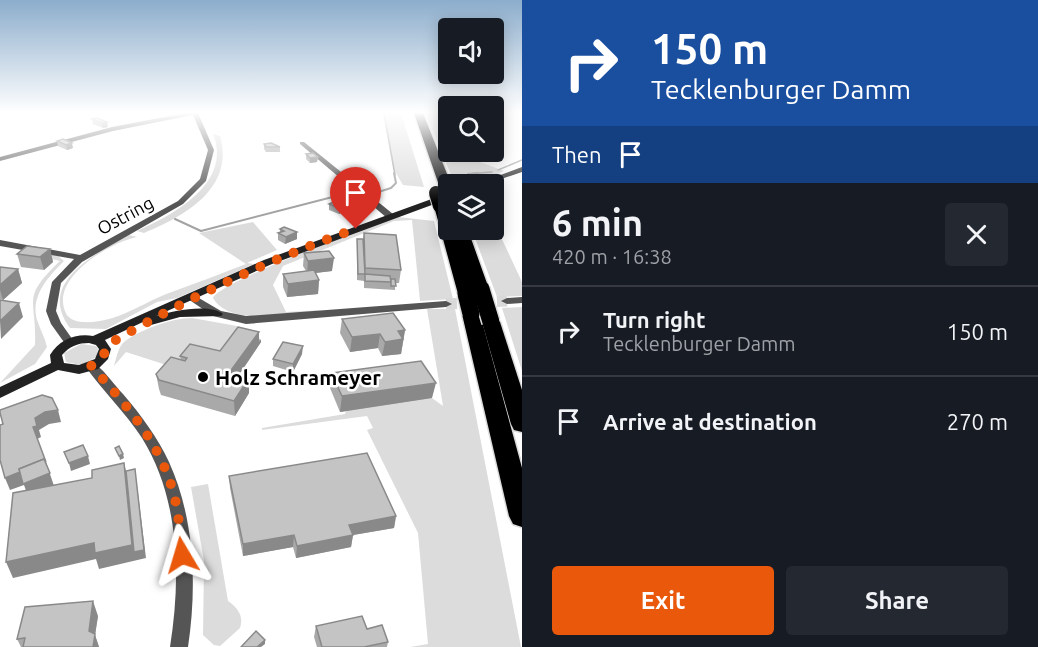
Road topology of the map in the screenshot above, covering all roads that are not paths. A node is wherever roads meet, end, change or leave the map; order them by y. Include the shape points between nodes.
1 (59, 143) edge
2 (210, 143) edge
3 (302, 143) dead end
4 (421, 143) edge
5 (427, 143) edge
6 (0, 159) edge
7 (522, 169) edge
8 (504, 175) edge
9 (438, 178) edge
10 (438, 182) edge
11 (438, 198) edge
12 (390, 216) junction
13 (456, 240) edge
14 (463, 240) edge
15 (0, 243) edge
16 (82, 258) junction
17 (192, 297) junction
18 (473, 299) junction
19 (522, 300) edge
20 (507, 301) tunnel mouth
21 (446, 304) tunnel mouth
22 (217, 314) junction
23 (150, 322) junction
24 (70, 342) junction
25 (100, 345) junction
26 (58, 365) junction
27 (91, 366) junction
28 (0, 393) edge
29 (522, 424) edge
30 (522, 516) edge
31 (179, 647) edge

1 - 6 street
2 - 16 street, Ostring via 206,172 198,187 171,209
3 - 12 street
4 - 10 highway
5 - 9 highway
7 - 8 main road
11 - 12 main road
12 - 17 main road via 268,262
13 - 18 highway
14 - 18 highway
15 - 16 street
16 - 24 street, Ostring via 63,276 51,301 54,321
17 - 22 street
17 - 23 main road
17 - 25 main road via 174,303
18 - 29 highway, bridge via 491,322
18 - 30 highway
19 - 20 street
21 - 22 street via 260,320
22 - 23 main road via 179,313
23 - 25 main road
24 - 25 main road
24 - 26 main road via 56,356
25 - 27 main road via 103,358
26 - 27 main road via 69,369
26 - 28 main road
27 - 31 street via 121,398 149,438 174,495 185,575

